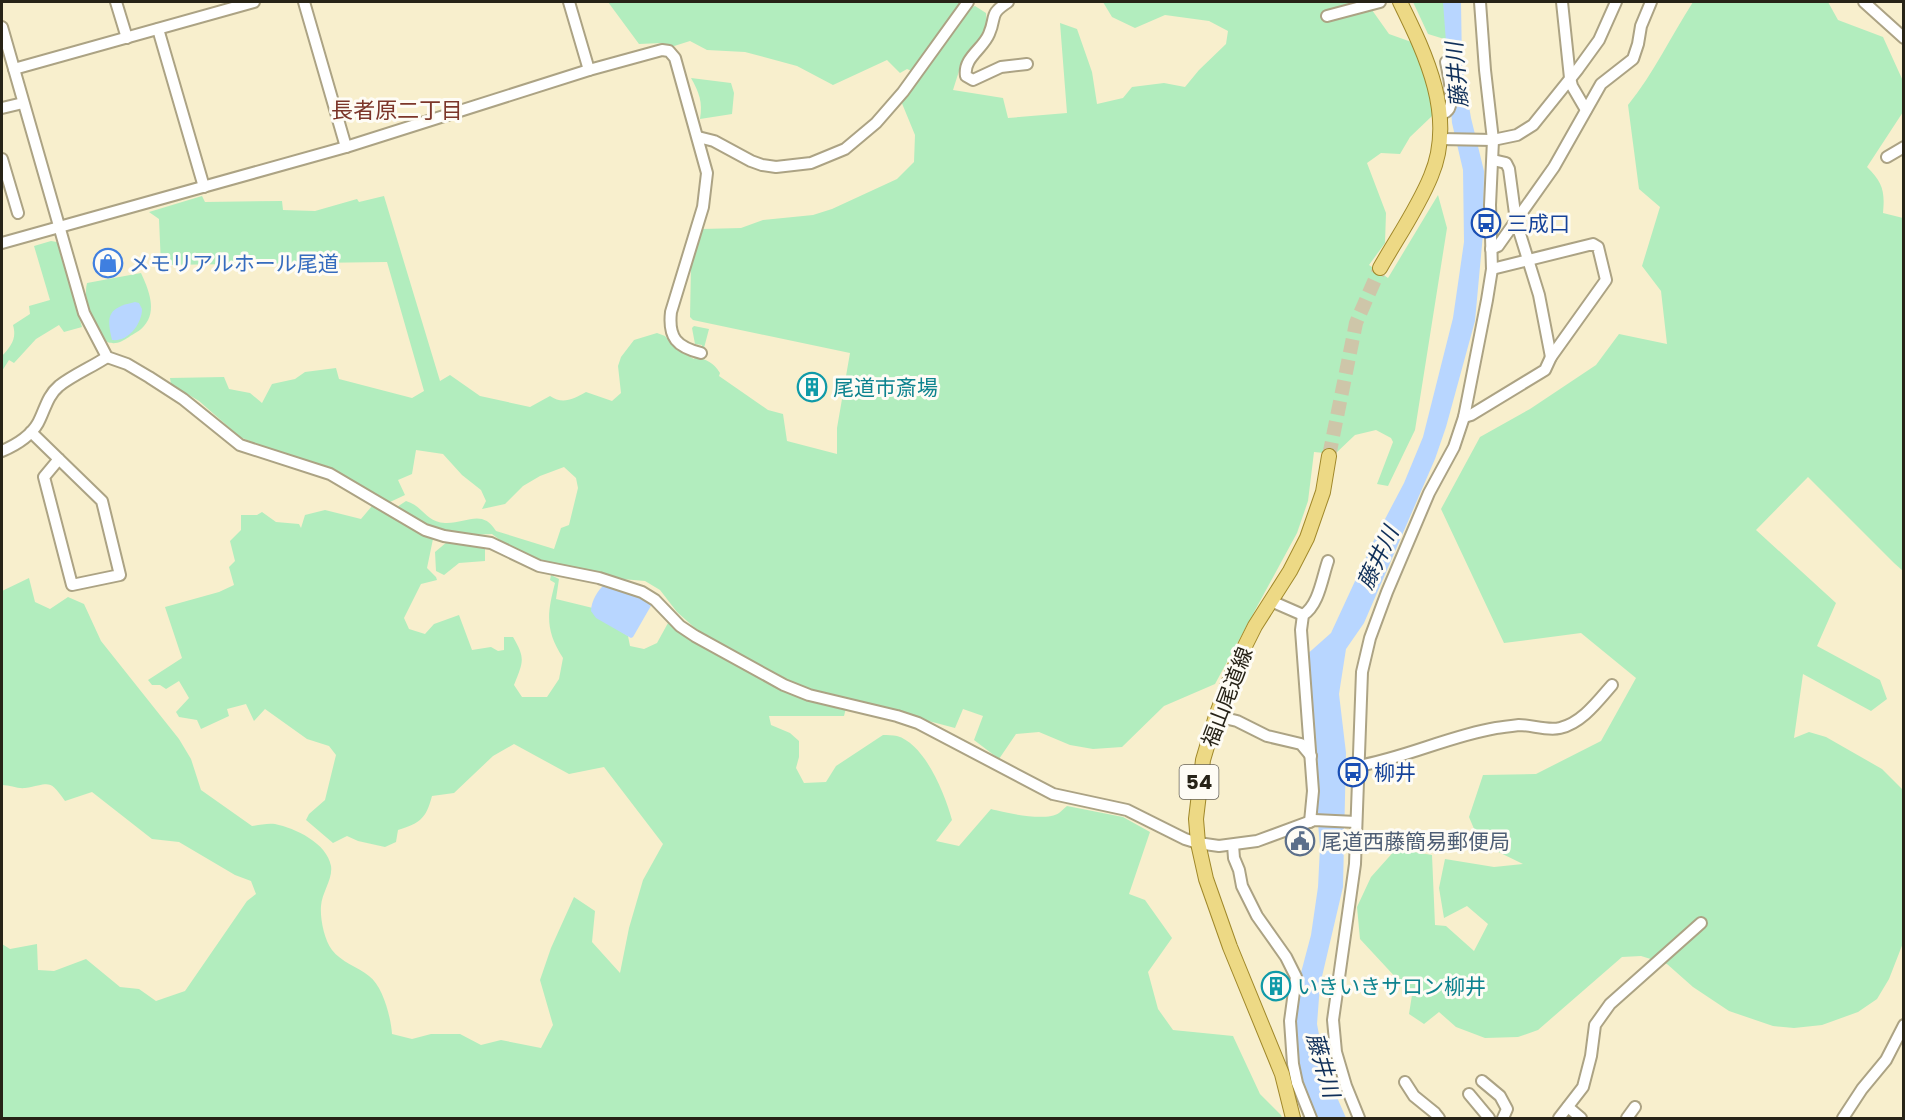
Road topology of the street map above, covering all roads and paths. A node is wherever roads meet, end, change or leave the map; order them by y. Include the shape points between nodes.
1 (116, 2) edge
2 (254, 2) edge
3 (304, 2) edge
4 (569, 2) edge
5 (968, 2) edge
6 (1008, 2) edge
7 (1380, 2) edge
8 (1401, 2) edge
9 (1480, 2) edge
10 (1562, 2) edge
11 (1616, 2) edge
12 (1651, 2) edge
13 (1864, 2) edge
14 (1327, 16) dead end
15 (2, 27) edge
16 (1899, 27) edge
17 (158, 29) junction
18 (127, 38) junction
19 (1904, 38) edge
20 (1446, 62) dead end
21 (1027, 64) dead end
22 (14, 69) junction
23 (589, 70) junction
24 (1570, 78) junction
25 (23, 103) junction
26 (2, 108) edge
27 (1586, 110) junction
28 (1440, 115) junction
29 (698, 137) junction
30 (1445, 139) junction
31 (1488, 140) junction
32 (346, 147) junction
33 (1904, 147) edge
34 (1887, 157) dead end
35 (2, 159) edge
36 (1493, 160) junction
37 (204, 187) junction
38 (18, 213) dead end
39 (1516, 221) junction
40 (59, 226) junction
41 (2, 243) edge
42 (1491, 249) junction
43 (1527, 260) junction
44 (1380, 268) tunnel mouth
45 (1492, 268) junction
46 (701, 353) dead end
47 (107, 357) junction
48 (1551, 357) junction
49 (1464, 417) junction
50 (31, 432) junction
51 (2, 451) edge
52 (1329, 456) tunnel mouth
53 (58, 459) junction
54 (1328, 561) dead end
55 (1271, 601) junction
56 (1303, 615) junction
57 (1612, 685) dead end
58 (1216, 716) junction
59 (1311, 756) junction
60 (1359, 765) junction
61 (1314, 821) junction
62 (1356, 822) junction
63 (1198, 843) junction
64 (1233, 845) junction
65 (1701, 923) dead end
66 (1904, 1025) edge
67 (1282, 1074) junction
68 (1482, 1081) dead end
69 (1297, 1083) junction
70 (1405, 1083) dead end
71 (1469, 1094) dead end
72 (1568, 1107) junction
73 (1635, 1107) dead end
74 (1293, 1119) edge
75 (1311, 1119) edge
76 (1359, 1119) edge
77 (1439, 1119) edge
78 (1489, 1119) edge
79 (1503, 1119) edge
80 (1558, 1119) edge
81 (1581, 1119) edge
82 (1627, 1119) edge
83 (1843, 1119) edge

1 - 18 street
2 - 17 street
3 - 32 street
4 - 23 street
5 - 29 street via 903,92 876,123 845,149 811,163 776,167 751,161
6 - 21 street via 997,10 989,34 965,69 966,76 973,80 1001,67
7 - 14 street
8 - 28 main road via 1422,47
9 - 31 street
10 - 24 street
11 - 24 street via 1599,40
12 - 27 street via 1633,58 1601,84
13 - 16 street
15 - 22 street
16 - 19 street
17 - 18 street
17 - 37 street
18 - 22 street
20 - 28 street via 1450,107
22 - 25 street
23 - 29 street via 669,51 675,58
23 - 32 street
24 - 27 street
24 - 31 street via 1533,125 1517,135
25 - 26 street
25 - 40 street
27 - 39 street via 1554,167
28 - 30 main road
29 - 46 street via 707,173 704,198 670,324 684,348
30 - 31 street
30 - 44 main road via 1423,194
31 - 36 street
32 - 37 street
33 - 34 street
35 - 38 street
36 - 39 street via 1509,169
36 - 42 street
37 - 40 street
39 - 42 street via 1498,246
39 - 43 street
40 - 41 street
40 - 47 street via 84,313
42 - 45 street
43 - 45 street
43 - 48 street via 1539,295
43 - 48 street via 1593,244 1598,247 1606,280
45 - 49 street
47 - 50 street via 58,387
47 - 63 street via 158,382 240,445 330,474 425,530 491,543 539,566 599,578 642,592 694,636 784,685 918,723 1053,794 1127,810
48 - 49 street via 1545,370
49 - 60 street via 1370,638 1362,672
50 - 51 street
50 - 53 street
52 - 55 main road, 福山尾道線 / 54 via 1323,492 1307,538
53 - 53 street via 102,501 120,575 72,585 44,477
54 - 56 street via 1315,601
55 - 56 street
55 - 58 main road, 福山尾道線 / 54 via 1234,668
56 - 59 street
57 - 60 street via 1574,723 1558,729 1519,725 1494,728 1382,762
58 - 59 street via 1301,744
58 - 63 main road, 福山尾道線 / 54 via 1199,786
59 - 61 street
60 - 62 street
61 - 62 street
61 - 64 street
62 - 76 street via 1355,864 1333,1020 1336,1052
63 - 64 street
63 - 67 main road, 福山尾道線 / 54 via 1223,928
64 - 69 street via 1242,886 1296,977 1290,1021
65 - 72 street via 1610,1004 1595,1025 1583,1087
66 - 83 street via 1886,1060
67 - 69 street
67 - 74 main road, 福山尾道線 / 54
68 - 79 street via 1500,1096 1507,1109
69 - 75 street
70 - 77 street
71 - 78 street
72 - 80 street
72 - 81 street
73 - 82 street

